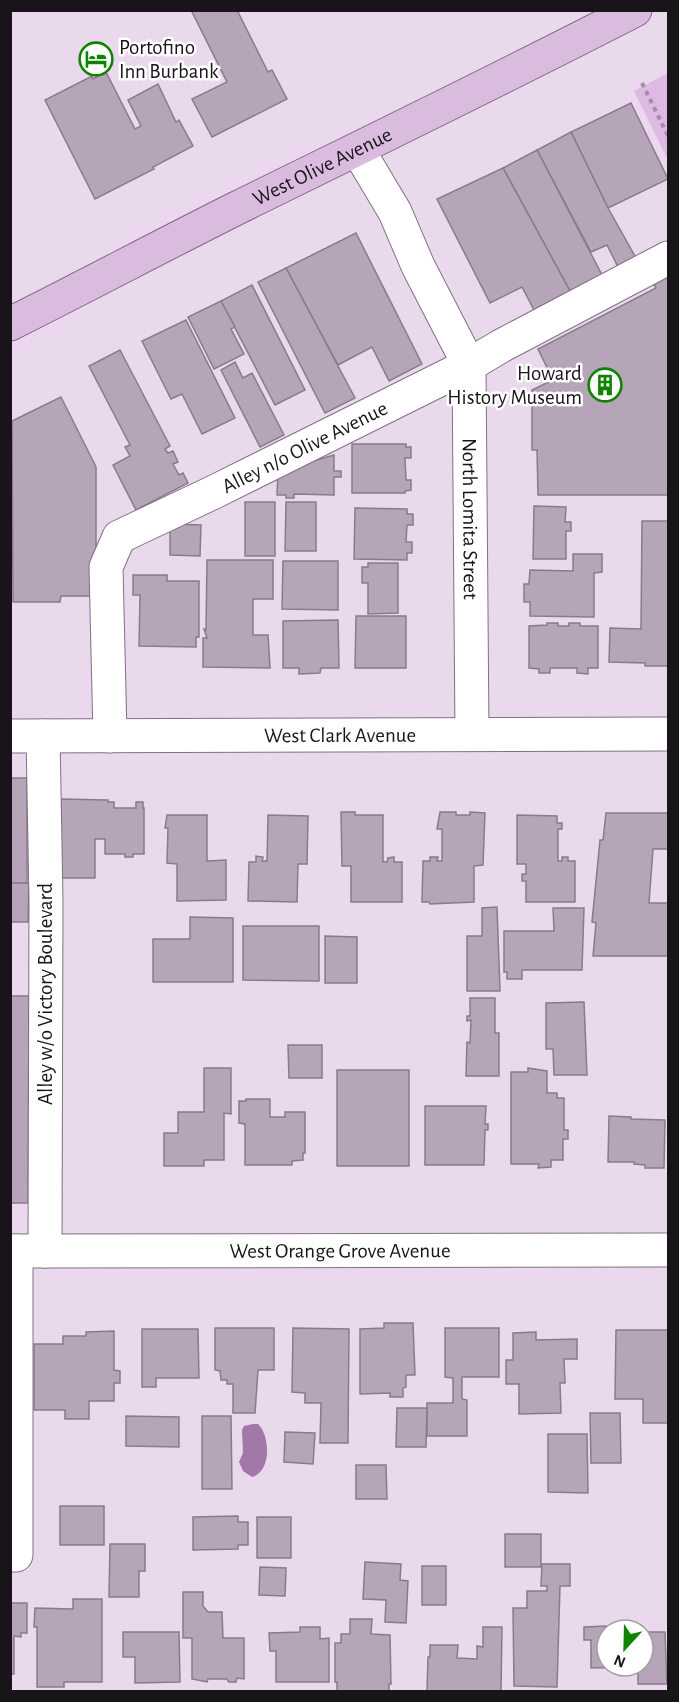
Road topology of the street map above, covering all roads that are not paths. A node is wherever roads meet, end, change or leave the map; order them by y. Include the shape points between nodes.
1 (634, 10) edge
2 (358, 150) junction
3 (669, 258) edge
4 (10, 324) edge
5 (468, 365) junction
6 (669, 734) edge
7 (472, 735) junction
8 (10, 736) edge
9 (43, 736) junction
10 (110, 736) junction
11 (669, 1250) edge
12 (24, 1251) edge
13 (10, 1555) edge

1 - 2 main road, West Olive Avenue
2 - 4 main road, West Olive Avenue
2 - 5 street, North Lomita Street via 395,212
3 - 5 street, Alley n/o Olive Avenue
5 - 7 street, North Lomita Street
5 - 10 street, Alley n/o Olive Avenue via 119,537 106,567
6 - 7 street, West Clark Avenue
7 - 10 street, West Clark Avenue
8 - 9 street, West Clark Avenue
9 - 10 street, West Clark Avenue
9 - 12 street, Alley w/o Victory Boulevard via 46,900
11 - 12 street, West Orange Grove Avenue
12 - 13 street, Alley w/o Victory Boulevard via 16,1555

